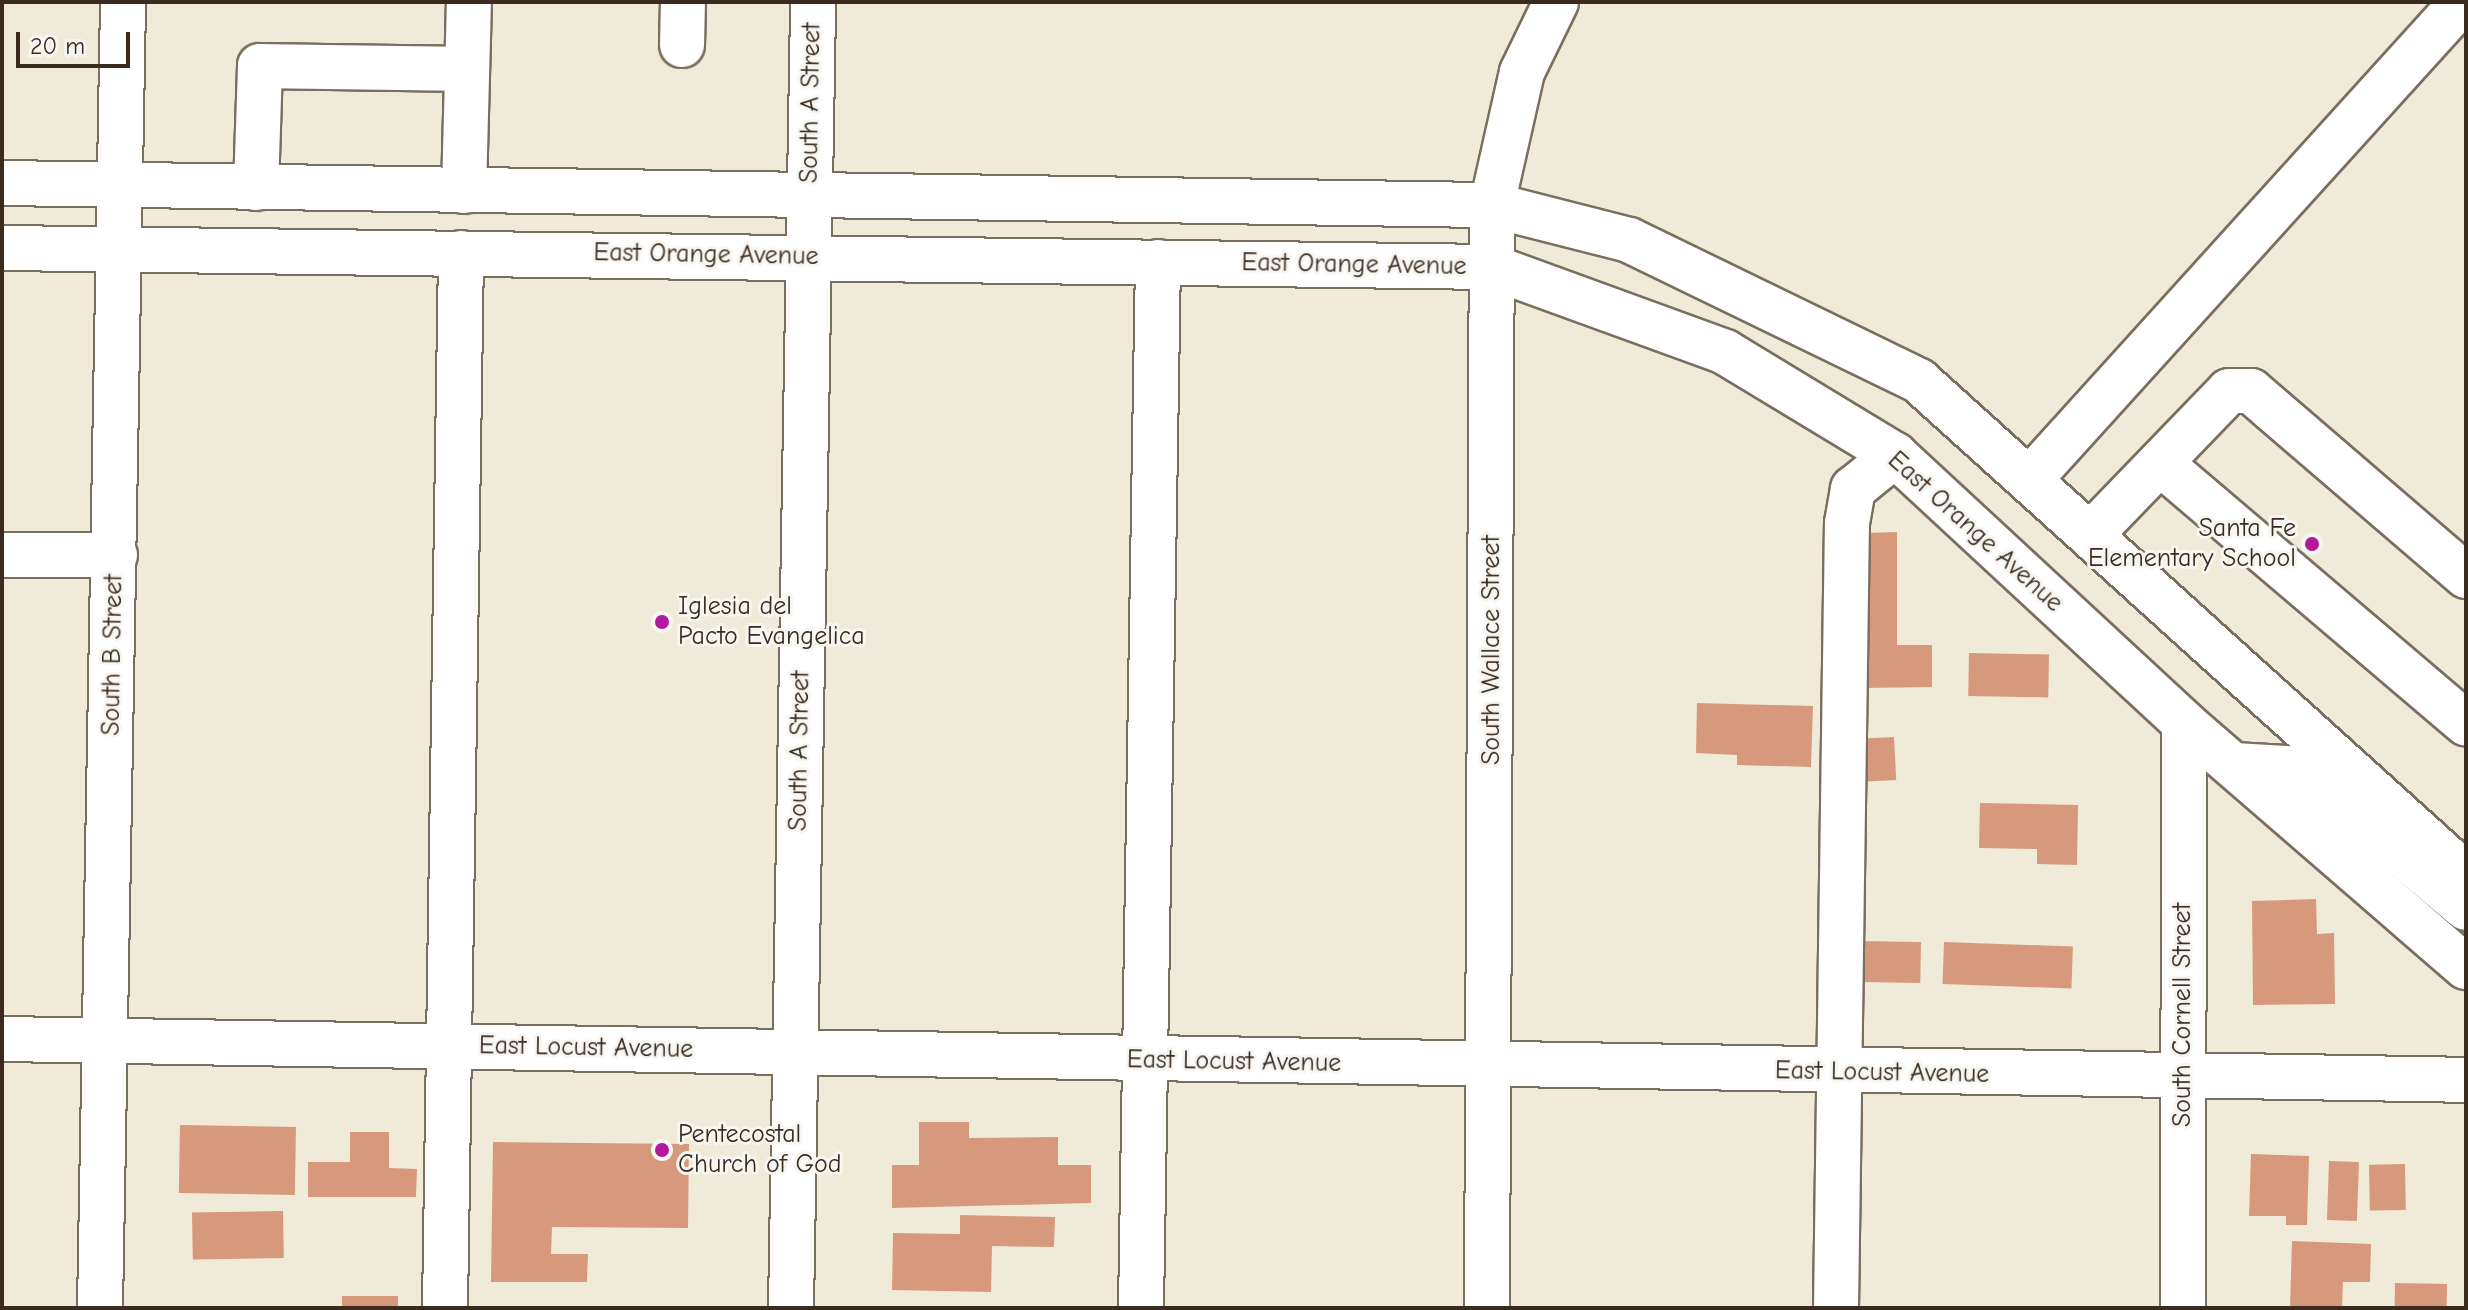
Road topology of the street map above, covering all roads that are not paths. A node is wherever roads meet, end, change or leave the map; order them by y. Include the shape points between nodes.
1 (123, 2) edge
2 (469, 2) edge
3 (683, 2) edge
4 (813, 2) edge
5 (1556, 2) edge
6 (2462, 2) edge
7 (682, 45) dead end
8 (467, 69) junction
9 (2, 183) edge
10 (122, 185) junction
11 (256, 188) junction
12 (464, 191) junction
13 (810, 196) junction
14 (1492, 205) junction
15 (2, 248) edge
16 (121, 250) junction
17 (461, 253) junction
18 (809, 256) junction
19 (1158, 262) junction
20 (1492, 267) junction
21 (1895, 455) junction
22 (2160, 463) junction
23 (2030, 479) junction
24 (2092, 533) junction
25 (2, 555) edge
26 (115, 555) junction
27 (2466, 576) edge
28 (2184, 723) junction
29 (2466, 723) edge
30 (2234, 765) junction
31 (2466, 875) edge
32 (2466, 908) edge
33 (2466, 967) edge
34 (2, 1039) edge
35 (106, 1041) junction
36 (449, 1046) junction
37 (795, 1052) junction
38 (1146, 1060) junction
39 (1491, 1068) junction
40 (1841, 1072) junction
41 (2183, 1077) junction
42 (2466, 1080) edge
43 (100, 1308) edge
44 (445, 1308) edge
45 (791, 1308) edge
46 (1141, 1308) edge
47 (1487, 1308) edge
48 (1836, 1308) edge
49 (2183, 1308) edge

1 - 10 street, South B Street
2 - 8 street
3 - 7 street
4 - 13 street, South A Street
5 - 14 street, South Wallace Street via 1522,72
6 - 23 street
8 - 11 street via 260,66
8 - 12 street
9 - 10 street
10 - 11 street
10 - 16 street, South B Street
11 - 12 street
12 - 13 street
13 - 14 street
13 - 18 street, South A Street
14 - 20 street, South Wallace Street
14 - 23 street via 1629,240 1865,352 1919,381
15 - 16 street, East Orange Avenue
16 - 17 street, East Orange Avenue
16 - 26 street, South B Street
17 - 18 street, East Orange Avenue
17 - 36 street
18 - 19 street, East Orange Avenue
18 - 37 street, South A Street
19 - 20 street, East Orange Avenue
19 - 38 street
20 - 21 street, East Orange Avenue via 1725,352
20 - 39 street, South Wallace Street
21 - 28 street, East Orange Avenue
21 - 40 street via 1853,489 1847,523
22 - 24 street
22 - 27 street via 2229,391 2251,391
22 - 29 street
23 - 24 street
24 - 31 street
25 - 26 street
26 - 35 street, South B Street
28 - 30 street, East Orange Avenue
28 - 41 street, South Cornell Street
30 - 32 street via 2286,768 2321,786
30 - 33 street, East Orange Avenue
34 - 35 street, East Locust Avenue
35 - 36 street, East Locust Avenue
35 - 43 street, South B Street
36 - 37 street, East Locust Avenue
36 - 44 street
37 - 38 street, East Locust Avenue
37 - 45 street, South A Street
38 - 39 street, East Locust Avenue
38 - 46 street
39 - 40 street, East Locust Avenue
39 - 47 street, South Wallace Street
40 - 41 street, East Locust Avenue
40 - 48 street
41 - 42 street, East Locust Avenue
41 - 49 street, South Cornell Street

